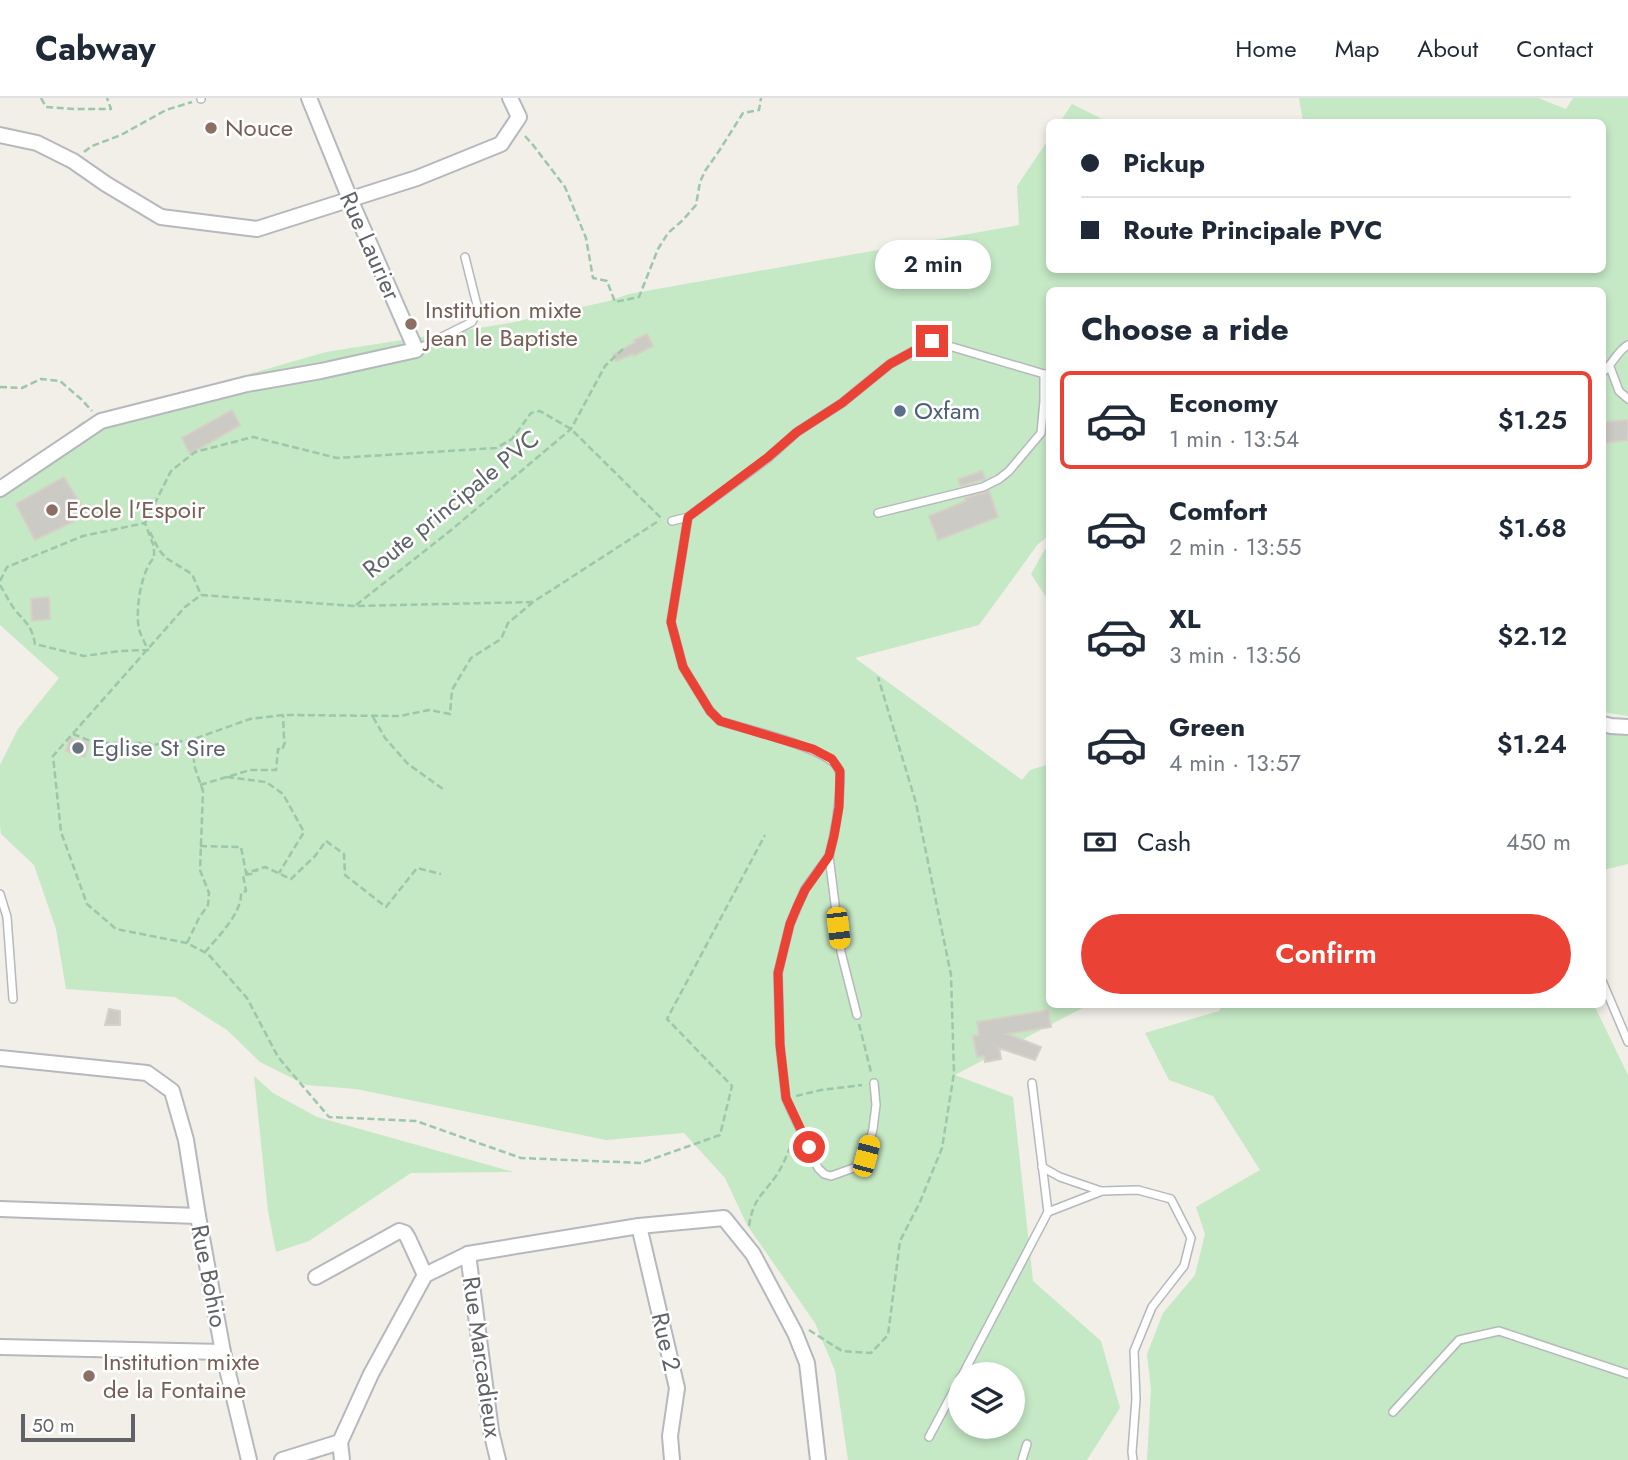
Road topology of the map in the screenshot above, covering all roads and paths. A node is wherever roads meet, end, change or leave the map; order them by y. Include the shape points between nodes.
1 (41, 98) edge
2 (107, 98) edge
3 (309, 98) edge
4 (510, 98) edge
5 (201, 99) edge
6 (760, 99) edge
7 (514, 125) junction
8 (0, 135) edge
9 (73, 161) junction
10 (350, 200) junction
11 (465, 257) dead end
12 (1628, 345) edge
13 (622, 349) dead end
14 (416, 350) junction
15 (1606, 369) edge
16 (1046, 374) edge
17 (1046, 383) edge
18 (0, 387) edge
19 (1628, 399) edge
20 (101, 421) junction
21 (571, 429) junction
22 (0, 489) edge
23 (878, 513) dead end
24 (688, 517) junction
25 (672, 521) dead end
26 (145, 523) junction
27 (0, 583) edge
28 (201, 595) junction
29 (533, 602) junction
30 (354, 606) junction
31 (148, 650) junction
32 (878, 677) dead end
33 (283, 715) junction
34 (372, 716) junction
35 (1606, 725) edge
36 (1628, 727) edge
37 (74, 734) junction
38 (191, 740) junction
39 (227, 777) junction
40 (200, 785) junction
41 (443, 789) dead end
42 (765, 835) dead end
43 (200, 846) junction
44 (829, 856) junction
45 (263, 867) junction
46 (279, 873) junction
47 (441, 874) dead end
48 (0, 894) edge
49 (3, 917) edge
50 (187, 943) junction
51 (205, 952) junction
52 (1606, 990) edge
53 (13, 999) dead end
54 (857, 1015) joint
55 (1628, 1042) edge
56 (0, 1058) edge
57 (874, 1083) junction
58 (1032, 1083) dead end
59 (786, 1098) junction
60 (799, 1128) junction
61 (1042, 1167) junction
62 (1102, 1191) junction
63 (0, 1209) edge
64 (1048, 1212) junction
65 (198, 1216) junction
66 (639, 1226) junction
67 (748, 1228) dead end
68 (468, 1254) junction
69 (425, 1275) junction
70 (316, 1278) dead end
71 (804, 1327) dead end
72 (0, 1347) edge
73 (223, 1352) junction
74 (969, 1362) edge
75 (1628, 1374) edge
76 (948, 1401) edge
77 (1393, 1412) dead end
78 (929, 1437) dead end
79 (340, 1442) junction
80 (1027, 1444) dead end
81 (1133, 1456) edge
82 (250, 1460) edge
83 (282, 1460) edge
84 (342, 1460) edge
85 (498, 1460) edge
86 (672, 1460) edge
87 (818, 1460) edge
88 (1022, 1460) edge
89 (1126, 1460) edge

1 - 2 path via 46,107 111,109
3 - 10 street, Rue Laurier
4 - 7 street via 519,117
5 - 9 path via 166,110 92,146
6 - 7 path via 759,110 743,113 705,171 696,205 658,248 639,297 615,302 607,281 593,278 586,239 565,187
7 - 10 street via 501,144
8 - 9 street via 37,143
9 - 10 street via 161,217 257,229
10 - 14 street, Rue Laurier
11 - 14 lane via 478,309 472,322
12 - 15 lane
13 - 21 path via 605,366
14 - 20 street via 247,384
15 - 19 lane
16 - 24 lane via 932,341 890,364
17 - 23 lane via 1041,433 999,479
18 - 20 path via 22,388 41,379 60,381
20 - 22 street
21 - 26 path, Route principale PVC via 540,411 530,413 512,439 496,448 337,458 253,436 195,452 171,471
21 - 29 path via 662,519
21 - 30 path, Route principale PVC
24 - 25 lane
24 - 44 lane via 671,622 683,667 720,721 832,759 840,771 839,807
26 - 27 path via 83,536 7,567
26 - 28 path via 166,558 192,573
26 - 31 path via 154,558 139,592 138,627
27 - 31 path via 33,632 35,644 84,656
28 - 30 path, Route principale PVC
28 - 31 path
29 - 30 path, Route principale PVC
29 - 34 path via 508,623 501,639 471,658 452,690 450,714 429,710
31 - 37 path
32 - 71 path via 916,803 951,975 954,1073 942,1148 900,1241 888,1335 871,1353 842,1351
33 - 34 path
33 - 38 path via 250,719
33 - 39 path via 285,742 282,750 278,749 276,770 250,770
34 - 41 path via 408,765
35 - 36 street
37 - 38 path via 95,743 152,745
37 - 50 path via 53,756 61,832 87,904 116,929
38 - 40 path
39 - 40 path
39 - 46 path via 266,782 283,794 303,832
40 - 43 path
42 - 51 path via 667,1019 732,1086 720,1135 641,1163 521,1158 416,1121 329,1117 278,1057 247,998
43 - 45 path via 241,847 246,873
43 - 50 path via 208,905
44 - 54 lane via 841,952
44 - 59 lane via 805,890 790,924 778,973
45 - 46 path
45 - 51 path via 243,875 246,891 241,893 241,903
46 - 47 path via 291,879 326,841 344,854 345,875 386,906 417,868
48 - 49 lane
49 - 53 lane
50 - 51 path
52 - 55 lane
54 - 57 path
56 - 65 street, Rue Bohio via 147,1073 172,1091 186,1140
57 - 59 path
57 - 60 lane via 873,1129 866,1156 856,1168 824,1174
58 - 61 lane
59 - 60 lane
60 - 67 path via 776,1175 758,1197
61 - 62 lane
61 - 64 lane
62 - 64 lane
62 - 81 lane via 1138,1191 1171,1199 1191,1238 1184,1265 1152,1307 1133,1351
63 - 65 street
64 - 74 lane
65 - 73 street, Rue Bohio
66 - 68 street
66 - 86 street, Rue 2 via 677,1388 670,1436
66 - 87 street via 724,1218 753,1254 807,1363
68 - 69 street
68 - 85 street, Rue Marcadieux
69 - 70 street via 405,1233 399,1231
69 - 79 street
72 - 73 street
73 - 82 street, Rue Bohio
75 - 77 lane via 1499,1331 1459,1340
76 - 78 lane
79 - 83 street
79 - 84 street
80 - 88 lane
81 - 89 lane

